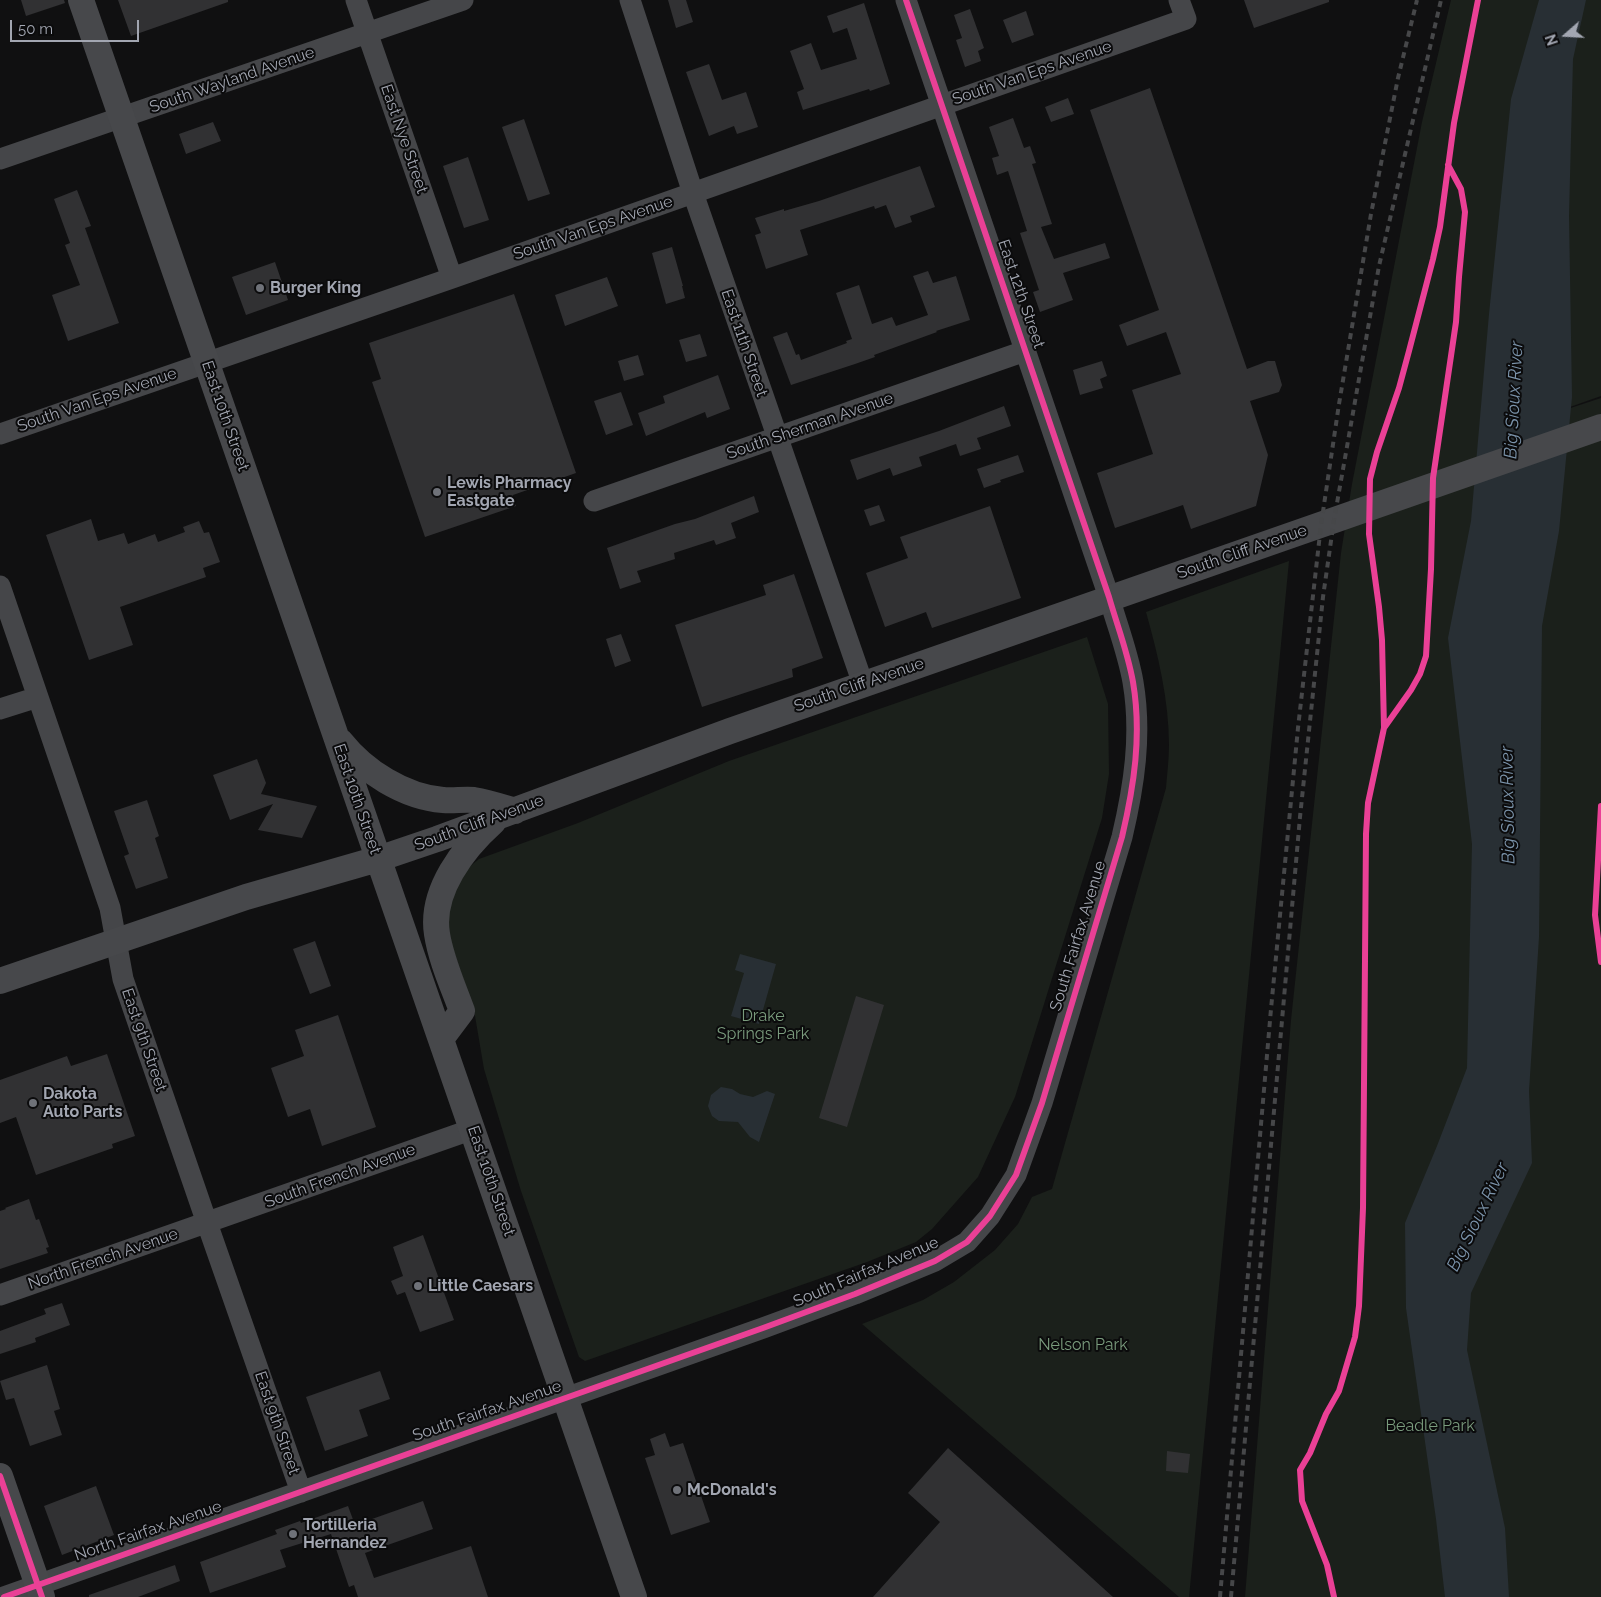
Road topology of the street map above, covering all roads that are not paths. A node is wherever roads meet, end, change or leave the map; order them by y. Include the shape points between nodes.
1 (81, 0) edge
2 (356, 0) edge
3 (463, 0) edge
4 (630, 0) edge
5 (906, 0) edge
6 (1182, 10) edge
7 (368, 33) junction
8 (942, 104) junction
9 (122, 117) junction
10 (0, 159) edge
11 (693, 193) junction
12 (452, 278) junction
13 (1025, 351) junction
14 (206, 363) junction
15 (1601, 426) edge
16 (0, 434) edge
17 (777, 438) junction
18 (594, 501) dead end
19 (0, 586) edge
20 (1109, 598) junction
21 (863, 684) junction
22 (38, 697) junction
23 (0, 710) edge
24 (334, 733) junction
25 (507, 814) junction
26 (378, 859) junction
27 (117, 941) junction
28 (0, 981) edge
29 (441, 1040) junction
30 (472, 1128) junction
31 (207, 1223) junction
32 (0, 1295) edge
33 (566, 1398) junction
34 (0, 1476) edge
35 (301, 1492) junction
36 (40, 1591) edge
37 (4, 1597) edge
38 (634, 1597) edge

1 - 9 main road, East 10th Street
2 - 7 street, East Nye Street
3 - 7 street, South Wayland Avenue
4 - 11 street, East 11th Street
5 - 8 street, East 12th Street
6 - 8 street, South Van Eps Avenue
7 - 9 street, South Wayland Avenue
7 - 12 street, East Nye Street
8 - 11 street, South Van Eps Avenue
8 - 13 street, East 12th Street
9 - 10 street, South Wayland Avenue
9 - 14 main road, East 10th Street
11 - 12 street, South Van Eps Avenue
11 - 17 street, East 11th Street
12 - 14 street, South Van Eps Avenue
13 - 17 street, South Sherman Avenue
13 - 20 street, East 12th Street
14 - 16 street, South Van Eps Avenue
14 - 24 main road, East 10th Street
15 - 20 main road, South Cliff Avenue
17 - 18 street, South Sherman Avenue
17 - 21 street, East 11th Street
19 - 22 street, East 9th Street
20 - 21 main road, South Cliff Avenue
20 - 33 street, South Fairfax Avenue via 1126,652 1137,712 1138,741 1130,804 1042,1103 1016,1175 990,1216 967,1242 935,1261 846,1298
21 - 25 main road, South Cliff Avenue
22 - 23 street
22 - 27 street, East 9th Street via 110,908
24 - 25 main road via 366,769 412,793 441,800 473,800
24 - 26 main road, East 10th Street
25 - 26 main road, South Cliff Avenue
25 - 29 main road via 478,836 443,887 436,933 462,1011
26 - 27 main road, South Cliff Avenue via 246,897
26 - 29 main road, East 10th Street
27 - 28 main road, South Cliff Avenue
27 - 31 street, East 9th Street via 123,979
29 - 30 main road, East 10th Street
30 - 31 street, South French Avenue
30 - 33 main road, East 10th Street
31 - 32 street, North French Avenue
31 - 35 street, East 9th Street
33 - 35 street, South Fairfax Avenue
33 - 38 main road, East 10th Street
34 - 36 main road
35 - 36 street, North Fairfax Avenue
36 - 37 street, North Fairfax Avenue

